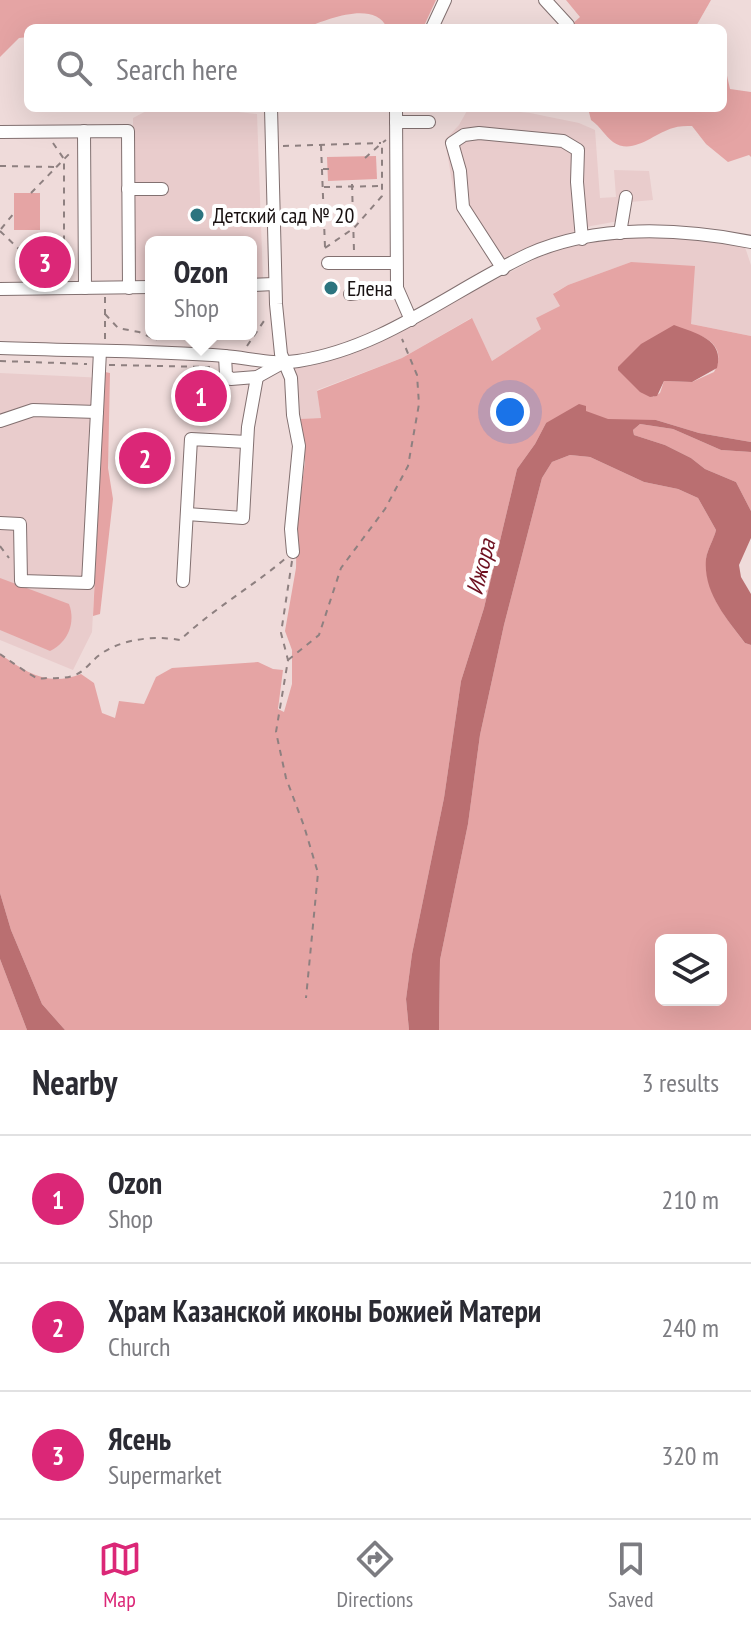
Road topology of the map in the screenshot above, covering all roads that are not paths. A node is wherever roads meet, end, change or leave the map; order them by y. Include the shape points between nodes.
1 (445, 0) edge
2 (545, 0) edge
3 (434, 24) edge
4 (567, 24) edge
5 (271, 112) edge
6 (396, 112) edge
7 (429, 122) dead end
8 (396, 127) junction
9 (83, 131) junction
10 (0, 132) edge
11 (128, 189) junction
12 (162, 189) dead end
13 (626, 197) dead end
14 (620, 233) junction
15 (582, 239) junction
16 (748, 242) edge
17 (751, 256) edge
18 (328, 263) dead end
19 (396, 263) junction
20 (503, 269) junction
21 (274, 284) junction
22 (257, 285) edge
23 (145, 287) edge
24 (83, 288) junction
25 (129, 288) junction
26 (397, 288) junction
27 (0, 289) edge
28 (350, 294) dead end
29 (411, 320) junction
30 (0, 348) edge
31 (102, 356) junction
32 (225, 356) junction
33 (284, 362) junction
34 (257, 377) junction
35 (97, 412) junction
36 (0, 421) edge
37 (247, 442) junction
38 (187, 514) junction
39 (0, 523) edge
40 (293, 552) road end
41 (183, 581) dead end

1 - 3 street
2 - 4 street
5 - 21 street
6 - 8 street
7 - 8 street
8 - 19 street
9 - 10 street
9 - 11 street via 128,131
9 - 24 street
11 - 12 street
11 - 25 street
13 - 14 street
14 - 15 street
14 - 16 street via 679,233
15 - 20 street via 529,254
15 - 20 street via 578,150 555,139 464,135 452,143 463,207
16 - 17 street
18 - 19 street
19 - 26 street
20 - 29 street
21 - 22 street
21 - 33 street
23 - 25 street
24 - 25 street
24 - 27 street
26 - 28 street
26 - 29 street
29 - 33 street via 337,352
30 - 31 street
31 - 32 street
31 - 35 street
32 - 33 street
32 - 34 street via 231,379
33 - 34 street
33 - 40 street via 291,378 299,446
34 - 37 street
35 - 36 street via 33,410
35 - 39 street via 88,583 21,581 20,524
37 - 38 street via 191,439
37 - 38 street via 243,518
38 - 41 street

